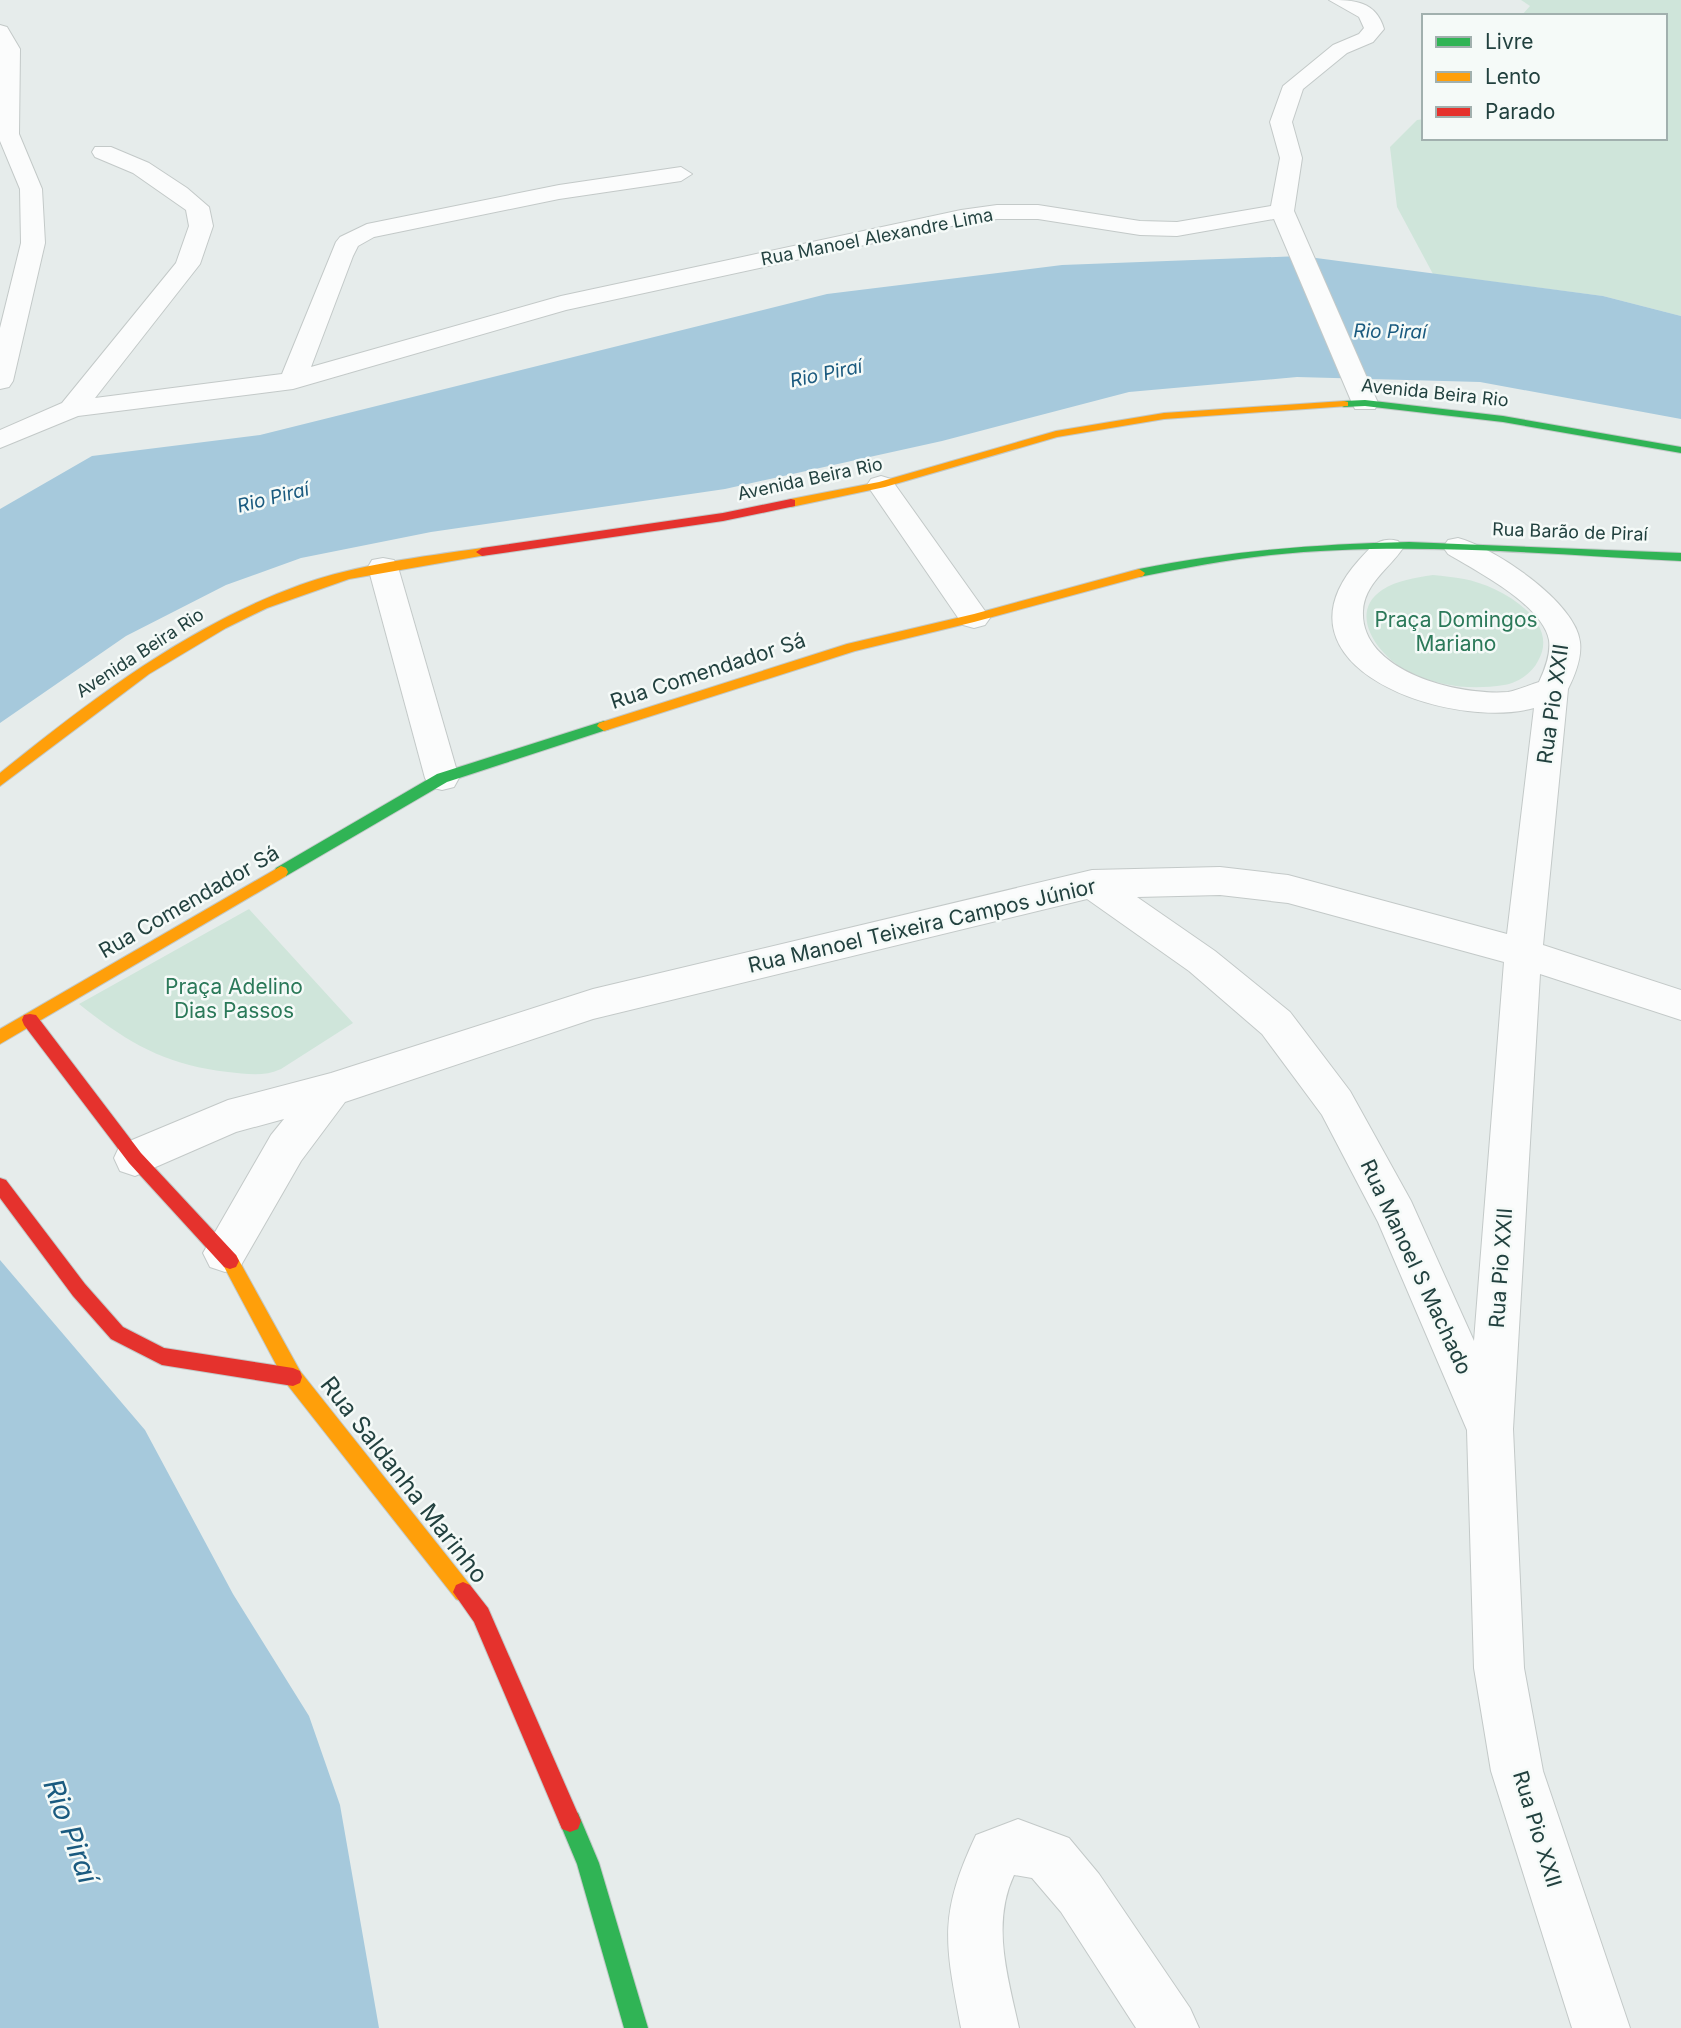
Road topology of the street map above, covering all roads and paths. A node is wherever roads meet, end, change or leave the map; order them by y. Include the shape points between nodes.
1 (1339, 0) edge
2 (0, 31) edge
3 (103, 152) dead end
4 (681, 174) dead end
5 (1282, 211) junction
6 (0, 381) edge
7 (293, 381) junction
8 (1365, 402) junction
9 (72, 409) junction
10 (0, 440) edge
11 (1681, 450) edge
12 (881, 485) junction
13 (1458, 547) junction
14 (1388, 548) junction
15 (1681, 557) edge
16 (383, 567) junction
17 (974, 618) junction
18 (1552, 689) junction
19 (442, 778) junction
20 (0, 780) edge
21 (1092, 884) junction
22 (1523, 953) junction
23 (1681, 1005) edge
24 (30, 1020) junction
25 (0, 1037) edge
26 (331, 1090) junction
27 (135, 1158) junction
28 (0, 1185) edge
29 (225, 1253) junction
30 (293, 1377) junction
31 (1490, 1429) junction
32 (636, 2028) edge
33 (990, 2028) edge
34 (1170, 2028) edge
35 (1601, 2028) edge

1 - 5 street via 1364,11 1374,29 1293,86 1281,122 1291,158
2 - 6 street via 10,48 8,134 31,189 33,243
3 - 9 street via 141,168 179,193 197,207 201,226 188,264
4 - 7 street via 559,192 367,231 348,242 341,256
5 - 7 street, Rua Manoel Alexandre Lima via 1177,229 1038,212 961,217 561,304
5 - 8 street
7 - 9 street, Rua Manoel Alexandre Lima
8 - 11 street, Avenida Beira Rio via 1503,419
8 - 12 street, Avenida Beira Rio via 1164,416 1056,433
9 - 10 street
12 - 16 street, Avenida Beira Rio via 723,517
12 - 17 street
13 - 14 street, Rua Comendador Sá
13 - 15 street, Rua Barão de Piraí
13 - 18 street, Rua Pio XXII via 1529,593 1549,614 1564,637 1559,676
14 - 17 street, Rua Comendador Sá via 1291,549 1195,559
14 - 18 street via 1354,587 1347,611 1350,638 1373,666 1406,684 1474,703 1509,703
16 - 19 street
16 - 20 street, Avenida Beira Rio via 305,588 204,632 90,707
17 - 19 street, Rua Comendador Sá via 852,647
18 - 22 street, Rua Pio XXII
19 - 24 street, Rua Comendador Sá
21 - 22 street, Rua Manoel Teixeira Campos Júnior via 1220,881 1288,889
21 - 26 street, Rua Manoel Teixeira Campos Júnior via 593,1004
21 - 31 street, Rua Manoel S Machado via 1202,961 1276,1023 1336,1103 1396,1214
22 - 23 street, Rua Manoel Teixeira Campos Júnior
22 - 31 street, Rua Pio XXII
24 - 25 street, Rua Comendador Sá
24 - 27 street, Rua Saldanha Marinho
26 - 27 street, Rua Manoel Teixeira Campos Júnior via 228,1117
26 - 29 street via 286,1148
27 - 29 street, Rua Saldanha Marinho
28 - 30 street via 117,1333 162,1356
29 - 30 street, Rua Saldanha Marinho
30 - 32 street, Rua Saldanha Marinho via 481,1615 588,1863
31 - 35 street, Rua Pio XXII via 1499,1668 1517,1771
33 - 34 street via 972,1934 979,1885 995,1854 1018,1846 1050,1857 1080,1893

